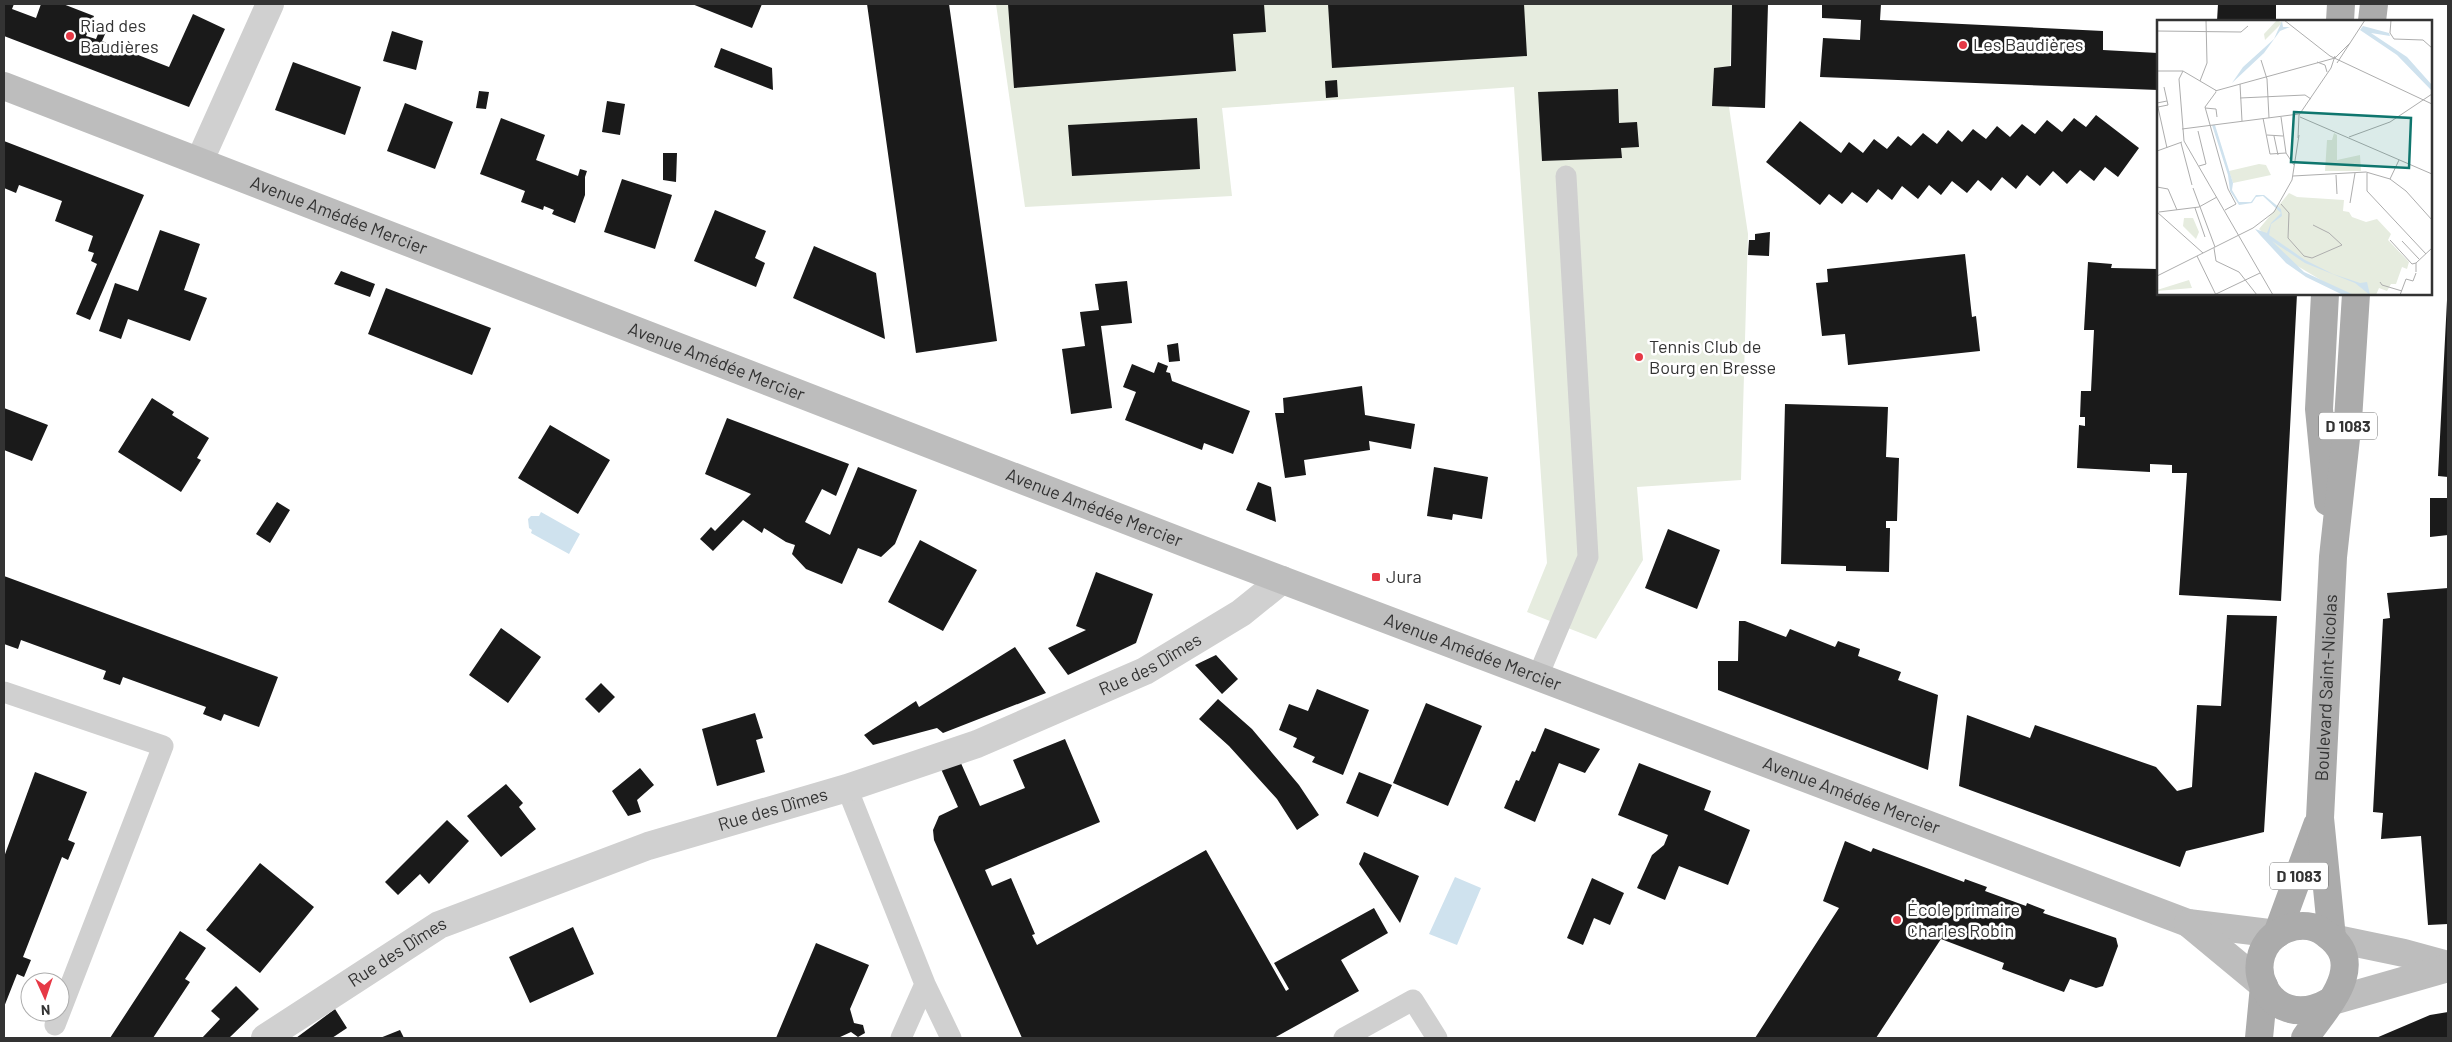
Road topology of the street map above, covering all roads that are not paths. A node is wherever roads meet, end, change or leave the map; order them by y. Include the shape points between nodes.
1 (270, 4) edge
2 (2341, 4) edge
3 (2374, 4) edge
4 (2340, 20) edge
5 (2372, 20) edge
6 (4, 86) edge
7 (200, 160) junction
8 (1566, 176) dead end
9 (2325, 295) edge
10 (2356, 295) edge
11 (2333, 557) junction
12 (1282, 580) junction
13 (1538, 676) junction
14 (4, 692) edge
15 (847, 788) junction
16 (2320, 818) junction
17 (2188, 922) junction
18 (2277, 934) junction
19 (2332, 938) junction
20 (2448, 966) edge
21 (925, 984) junction
22 (2264, 986) junction
23 (2329, 1002) junction
24 (55, 1025) dead end
25 (265, 1038) edge
26 (901, 1038) edge
27 (951, 1038) edge
28 (1344, 1038) edge
29 (1438, 1038) edge
30 (2259, 1038) edge
31 (2305, 1038) edge

1 - 7 street
2 - 4 main road
3 - 5 main road
6 - 7 main road, Avenue Amédée Mercier
7 - 12 main road, Avenue Amédée Mercier
8 - 13 lane via 1588,557
9 - 11 main road, Boulevard Saint-Nicolas / D 1083 via 2319,409
10 - 11 main road, Boulevard Saint-Nicolas / D 1083 via 2348,420
11 - 16 main road, Boulevard Saint-Nicolas / D 1083
12 - 13 main road, Avenue Amédée Mercier
12 - 15 street, Rue des Dîmes via 1242,613 1146,671 977,744
13 - 17 main road, Avenue Amédée Mercier
14 - 24 lane via 163,746
15 - 21 lane
15 - 25 street, Rue des Dîmes via 648,846 439,925
16 - 18 main road, D 1083
16 - 19 main road, D 1083
17 - 18 main road
17 - 22 main road
18 - 19 main road via 2298,926 2310,926
18 - 22 main road, D 1083 via 2269,941 2260,964
19 - 20 main road
19 - 23 main road, D 1083 via 2341,951 2345,972 2337,993
20 - 23 main road
21 - 26 lane
21 - 27 lane
22 - 23 main road via 2273,1000 2293,1010 2306,1011
22 - 30 main road, D 1083
23 - 31 main road, D 1083
28 - 29 lane via 1413,1000

